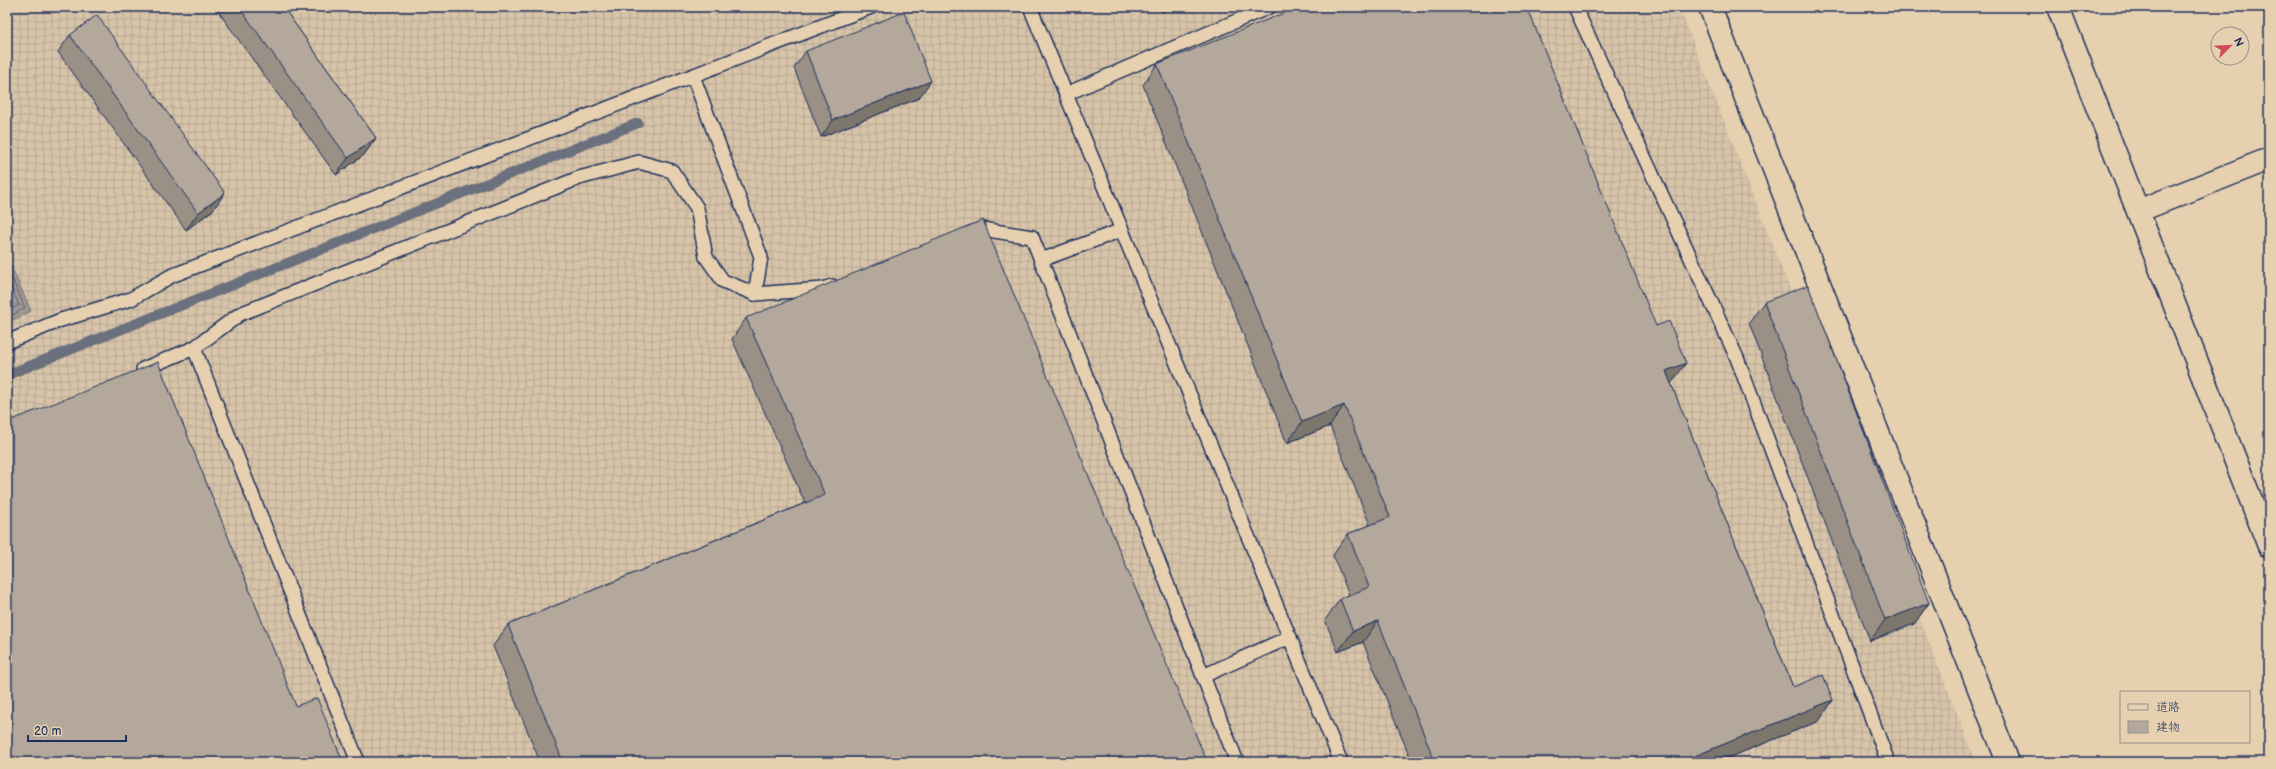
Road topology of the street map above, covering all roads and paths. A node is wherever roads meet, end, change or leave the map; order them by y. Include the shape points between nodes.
1 (872, 7) edge
2 (1030, 7) edge
3 (1269, 7) edge
4 (1575, 7) edge
5 (1710, 7) edge
6 (2058, 7) edge
7 (693, 76) junction
8 (1066, 94) junction
9 (2269, 159) edge
10 (2138, 211) junction
11 (1122, 230) junction
12 (960, 237) edge
13 (1041, 260) junction
14 (845, 281) edge
15 (755, 294) junction
16 (7, 342) edge
17 (194, 348) junction
18 (129, 374) edge
19 (2269, 546) edge
20 (1290, 637) junction
21 (1203, 676) junction
22 (358, 762) edge
23 (1237, 762) edge
24 (1341, 762) edge
25 (1888, 762) edge
26 (2008, 762) edge

1 - 7 lane
2 - 8 lane
3 - 8 lane
4 - 25 lane via 1738,358
5 - 26 street
6 - 10 street
7 - 15 lane via 761,257
7 - 16 lane via 171,276 131,299 61,320
8 - 11 lane
9 - 10 street
10 - 19 street
11 - 13 lane
11 - 20 lane
12 - 13 lane via 982,229 1032,237
13 - 21 lane
14 - 15 lane via 823,289
15 - 17 lane via 723,281 706,256 697,208 672,171 638,162 579,178 240,314
17 - 18 lane
17 - 22 lane
20 - 21 lane
20 - 24 lane
21 - 23 lane

